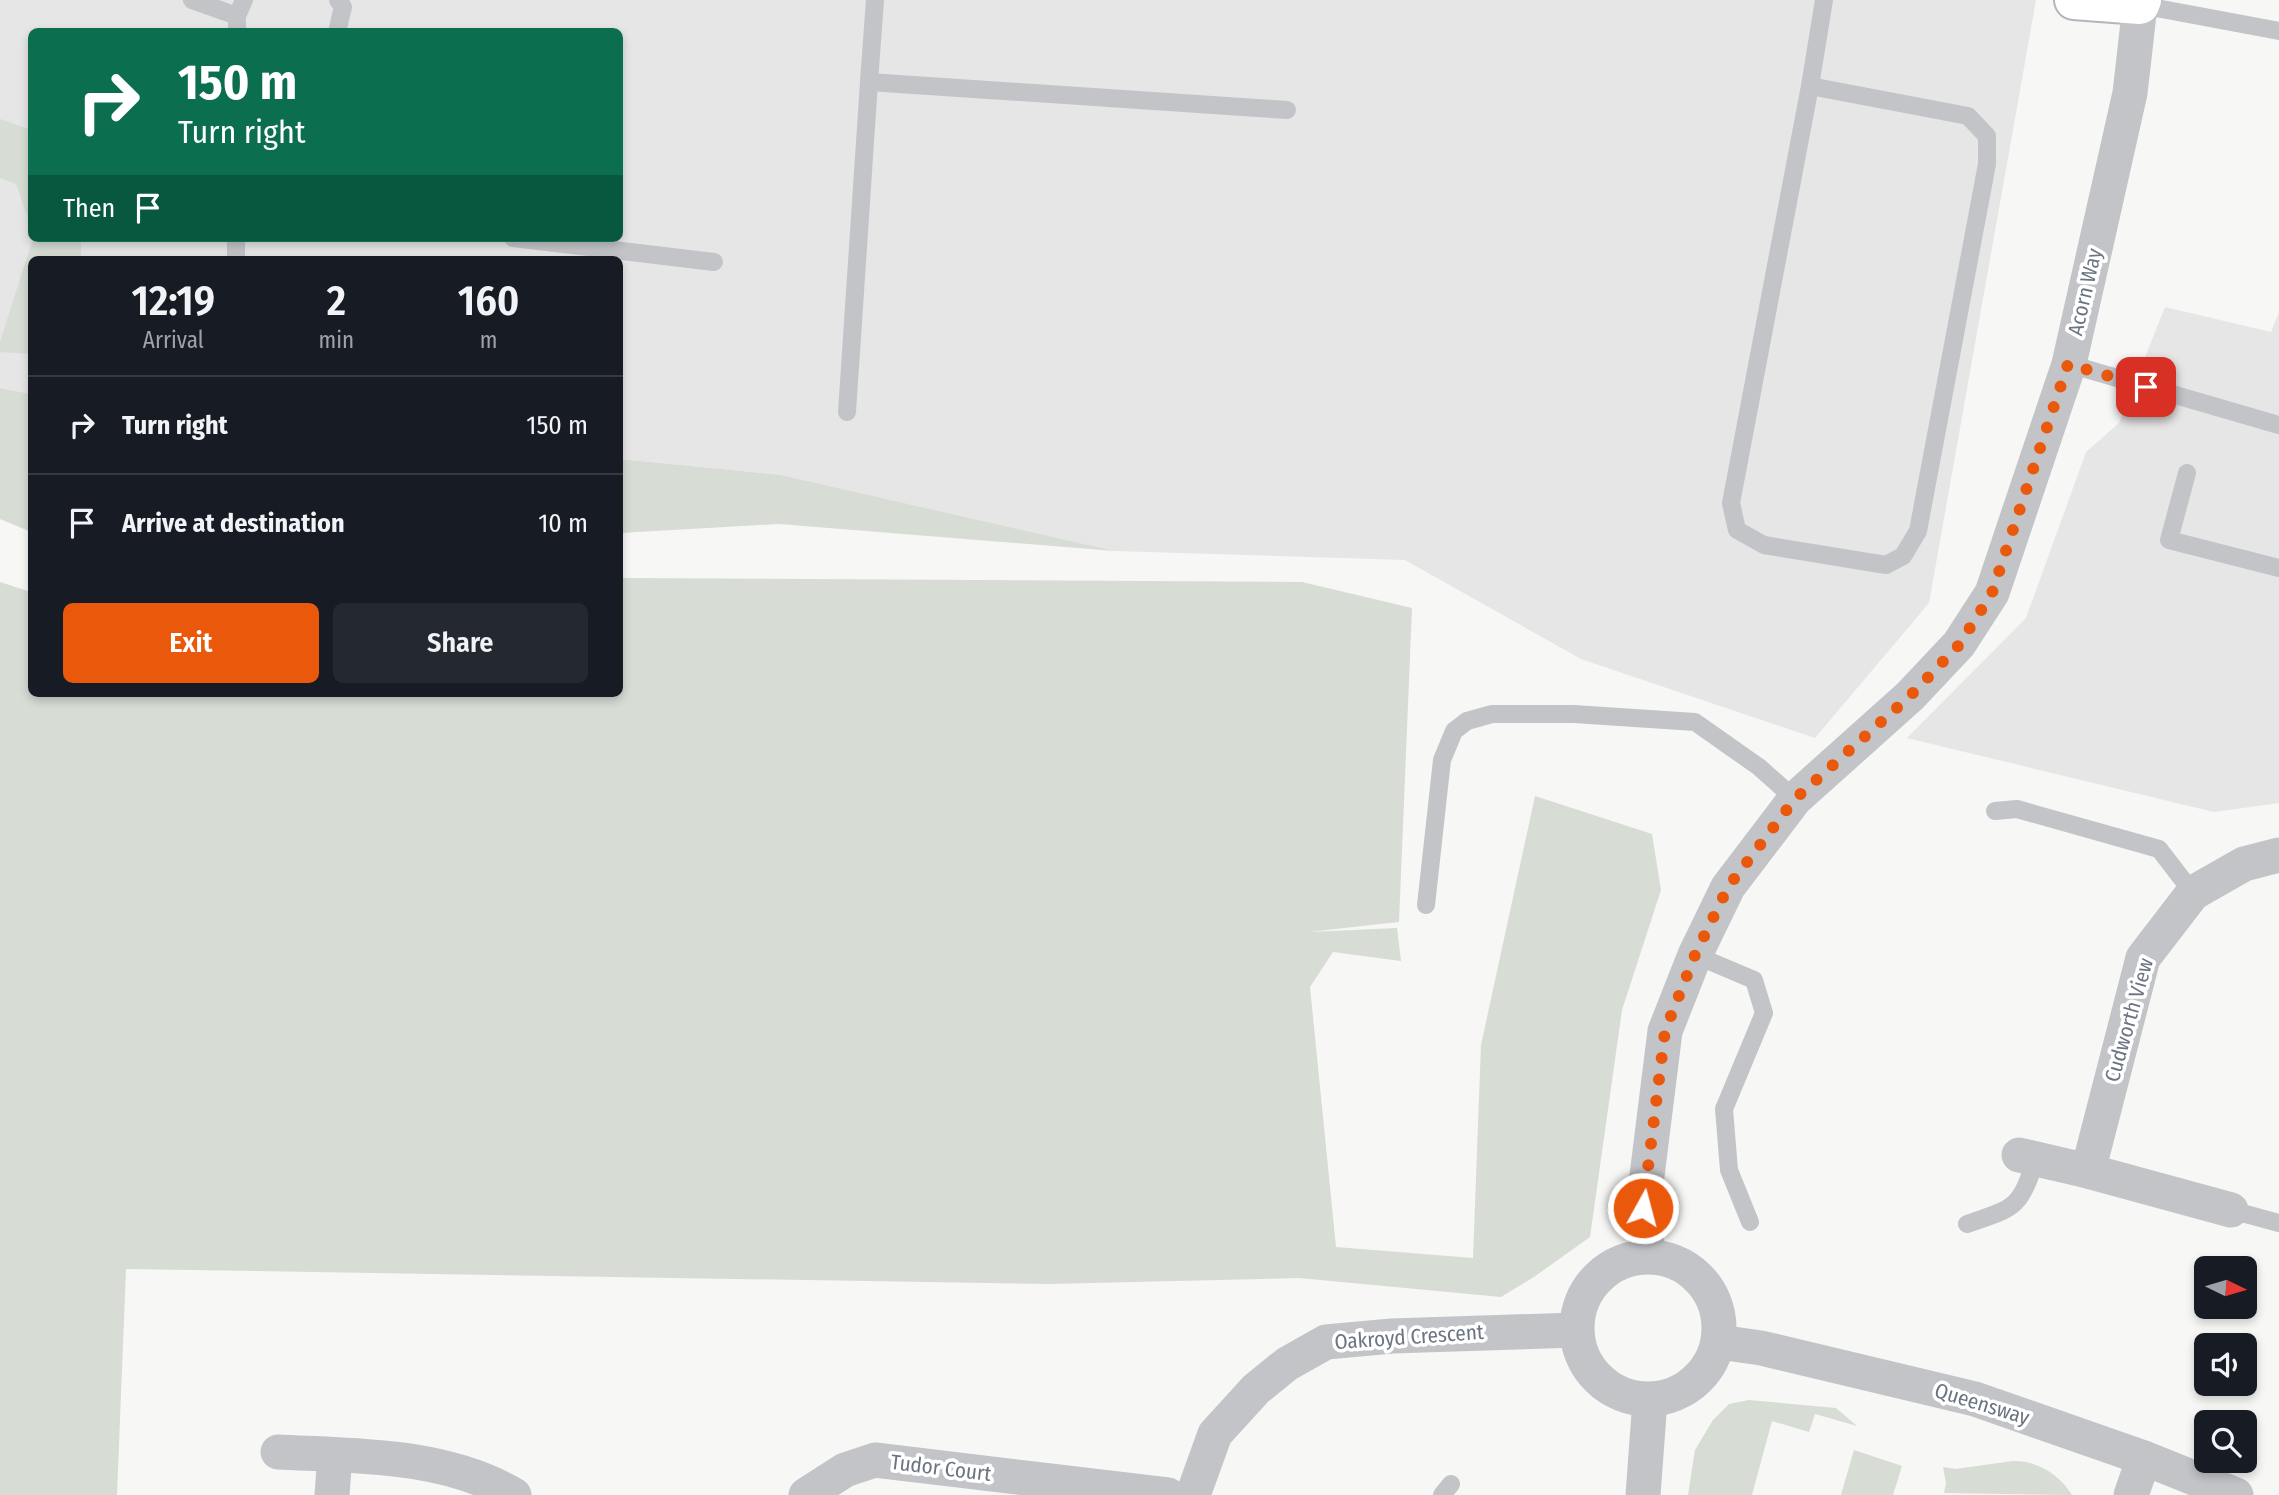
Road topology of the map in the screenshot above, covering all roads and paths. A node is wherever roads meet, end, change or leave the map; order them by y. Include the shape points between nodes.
1 (192, 0) edge
2 (338, 0) edge
3 (876, 0) edge
4 (1825, 0) edge
5 (2074, 0) edge
6 (2141, 3) edge
7 (239, 16) edge
8 (338, 28) edge
9 (2279, 31) edge
10 (869, 82) junction
11 (1811, 86) junction
12 (1287, 110) dead end
13 (546, 242) edge
14 (714, 262) dead end
15 (2068, 364) junction
16 (846, 412) dead end
17 (2279, 425) edge
18 (2187, 472) dead end
19 (2279, 568) edge
20 (1795, 799) junction
21 (1994, 811) dead end
22 (2279, 855) edge
23 (2193, 893) junction
24 (1426, 905) dead end
25 (1695, 955) junction
26 (2028, 1157) joint
27 (2088, 1171) junction
28 (2231, 1210) joint
29 (1750, 1222) dead end
30 (2279, 1223) edge
31 (1967, 1224) dead end
32 (1648, 1255) junction
33 (1576, 1330) junction
34 (1719, 1342) junction
35 (1650, 1400) junction
36 (278, 1452) dead end
37 (335, 1455) junction
38 (2144, 1458) junction
39 (332, 1495) edge
40 (514, 1495) edge
41 (806, 1495) edge
42 (1168, 1495) edge
43 (1193, 1495) edge
44 (1643, 1495) edge
45 (2131, 1495) edge
46 (2236, 1495) edge

1 - 7 lane
2 - 8 lane via 343,7
3 - 10 lane
4 - 11 lane
5 - 6 street
6 - 9 lane
6 - 15 street, Acorn Way via 2130,93
10 - 12 lane
10 - 16 lane
11 - 11 lane via 1731,503 1737,530 1764,545 1886,565 1903,556 1918,531 1987,164 1987,136 1968,116
13 - 14 lane
15 - 17 lane
15 - 20 street, Acorn Way via 1992,593 1959,645 1910,696
18 - 19 lane via 2169,540
20 - 24 lane via 1695,722 1492,714 1454,731 1442,761
20 - 25 street, Acorn Way via 1728,887
21 - 23 lane via 2017,810 2159,849
22 - 23 street, Cudworth View via 2244,864
23 - 27 street, Cudworth View via 2143,958
25 - 29 lane via 1754,981 1764,1013 1724,1108 1728,1170
25 - 32 street, Acorn Way via 1665,1031 1643,1208
26 - 27 street
26 - 31 lane via 2024,1193 2008,1210
27 - 28 street
28 - 30 lane
32 - 33 street via 1612,1266 1592,1282
32 - 34 street via 1673,1260 1695,1273 1711,1292 1719,1316
33 - 35 street via 1587,1365 1603,1384 1625,1396
33 - 43 street, Oakroyd Crescent via 1326,1342 1256,1389 1215,1434
34 - 35 street via 1711,1365 1694,1384 1672,1396
34 - 38 street, Queensway via 1975,1399
35 - 44 street
36 - 37 street
37 - 39 street
37 - 40 street via 457,1471
38 - 45 street
38 - 46 street, Queensway
41 - 42 street, Tudor Court via 845,1470 875,1460

